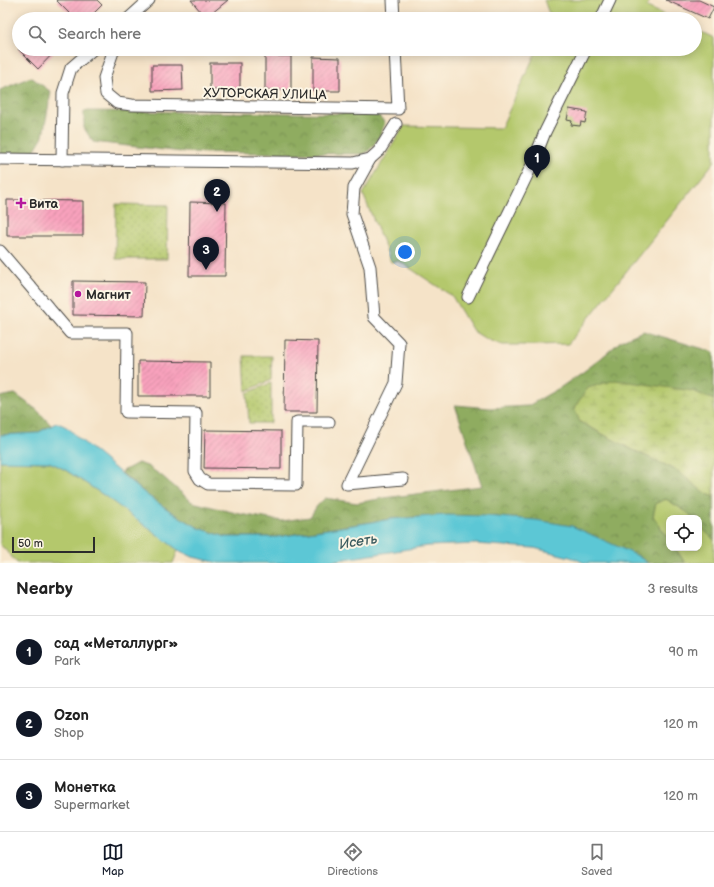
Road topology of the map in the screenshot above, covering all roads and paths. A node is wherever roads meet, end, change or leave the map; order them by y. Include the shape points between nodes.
1 (149, 0) edge
2 (393, 0) edge
3 (610, 0) edge
4 (136, 12) edge
5 (394, 12) edge
6 (604, 12) edge
7 (85, 56) edge
8 (112, 56) edge
9 (395, 56) edge
10 (583, 56) edge
11 (396, 124) dead end
12 (370, 159) junction
13 (0, 160) edge
14 (62, 160) junction
15 (0, 251) edge
16 (468, 298) dead end
17 (329, 422) dead end
18 (403, 479) dead end

1 - 4 street
2 - 5 street
3 - 6 street
7 - 14 street via 71,68 63,92
8 - 9 street, ХУТОРСКАЯ УЛИЦА via 104,78 106,94 117,103 398,109
10 - 16 street
11 - 12 street via 379,151
12 - 14 street via 353,163
12 - 18 street via 354,188 352,214 370,267 374,317 399,343 397,375 396,383 347,484
13 - 14 street
15 - 17 street via 70,332 127,333 126,412 196,413 195,471 200,479 208,484 296,485 297,422

